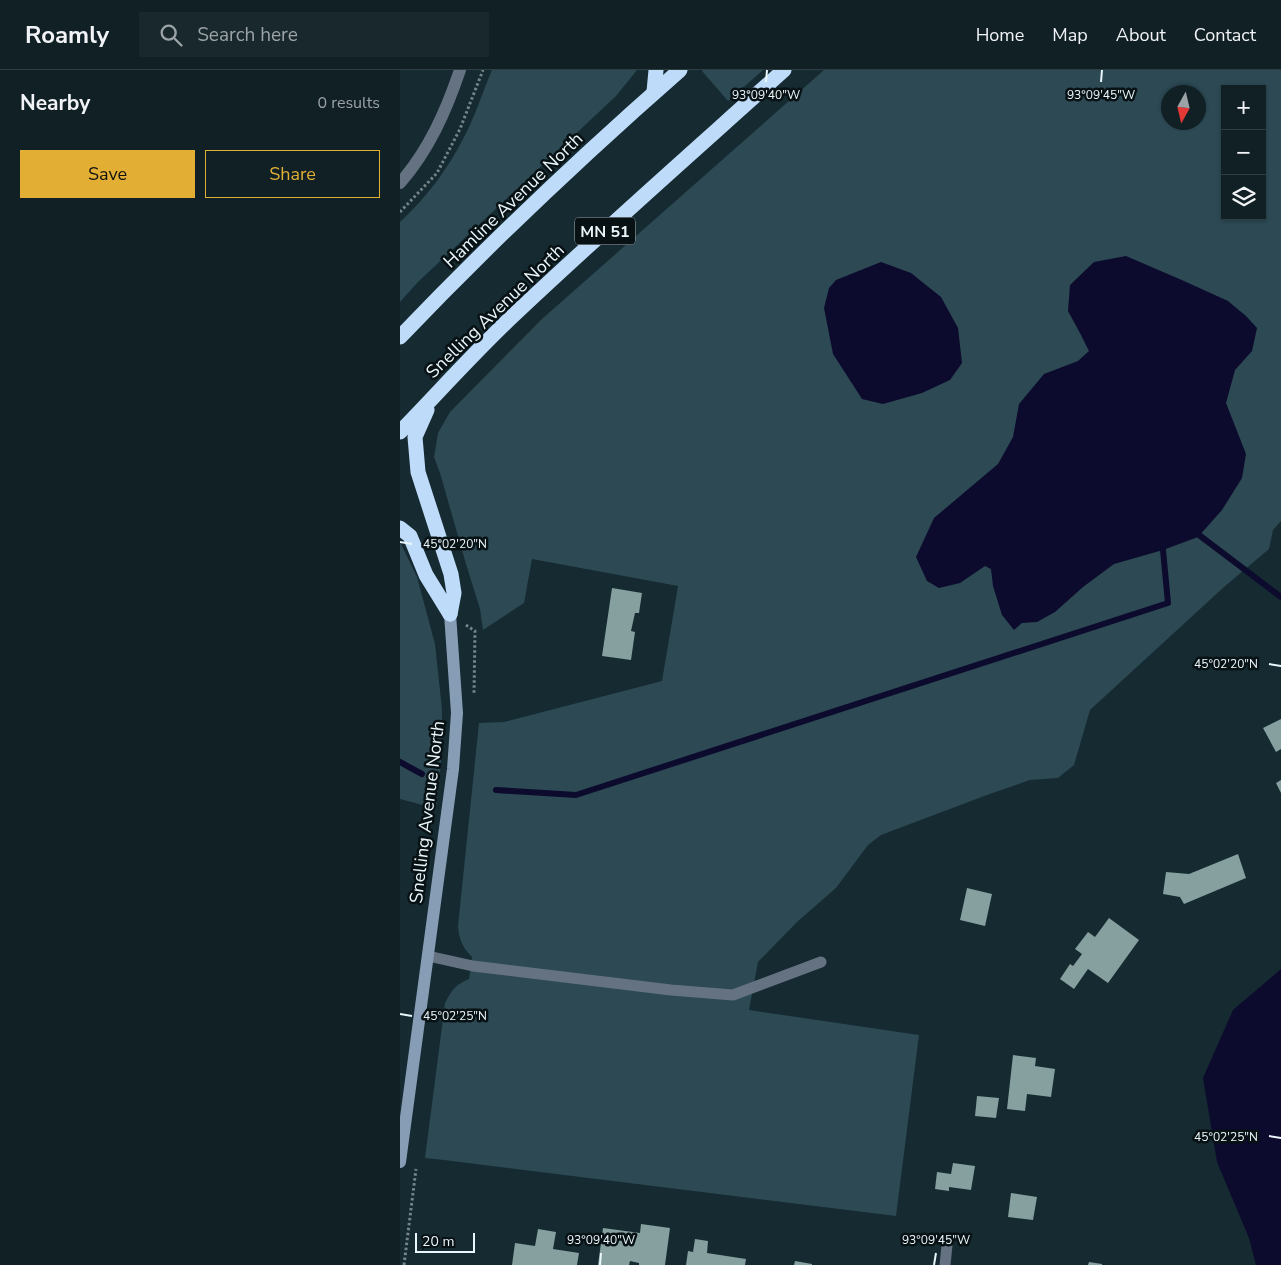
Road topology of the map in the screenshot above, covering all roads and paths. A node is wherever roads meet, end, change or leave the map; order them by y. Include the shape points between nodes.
1 (460, 70) edge
2 (656, 70) edge
3 (680, 70) edge
4 (784, 70) edge
5 (654, 92) junction
6 (400, 183) edge
7 (400, 337) edge
8 (432, 399) junction
9 (400, 432) edge
10 (400, 528) edge
11 (450, 614) junction
12 (428, 956) junction
13 (821, 962) dead end
14 (400, 1162) edge
15 (947, 1245) dead end
16 (945, 1265) edge

1 - 6 street via 438,126
2 - 5 highway
3 - 5 highway
4 - 8 highway, Snelling Avenue North / MN 51 via 516,313
5 - 7 highway, Hamline Avenue North via 531,206
8 - 9 highway, MN 51
8 - 11 highway via 415,437 418,472 454,592
10 - 11 highway via 410,536 426,575
11 - 12 street, Snelling Avenue North via 457,713 453,769
12 - 13 lane via 474,966 733,995
12 - 14 street, Snelling Avenue North
15 - 16 lane

